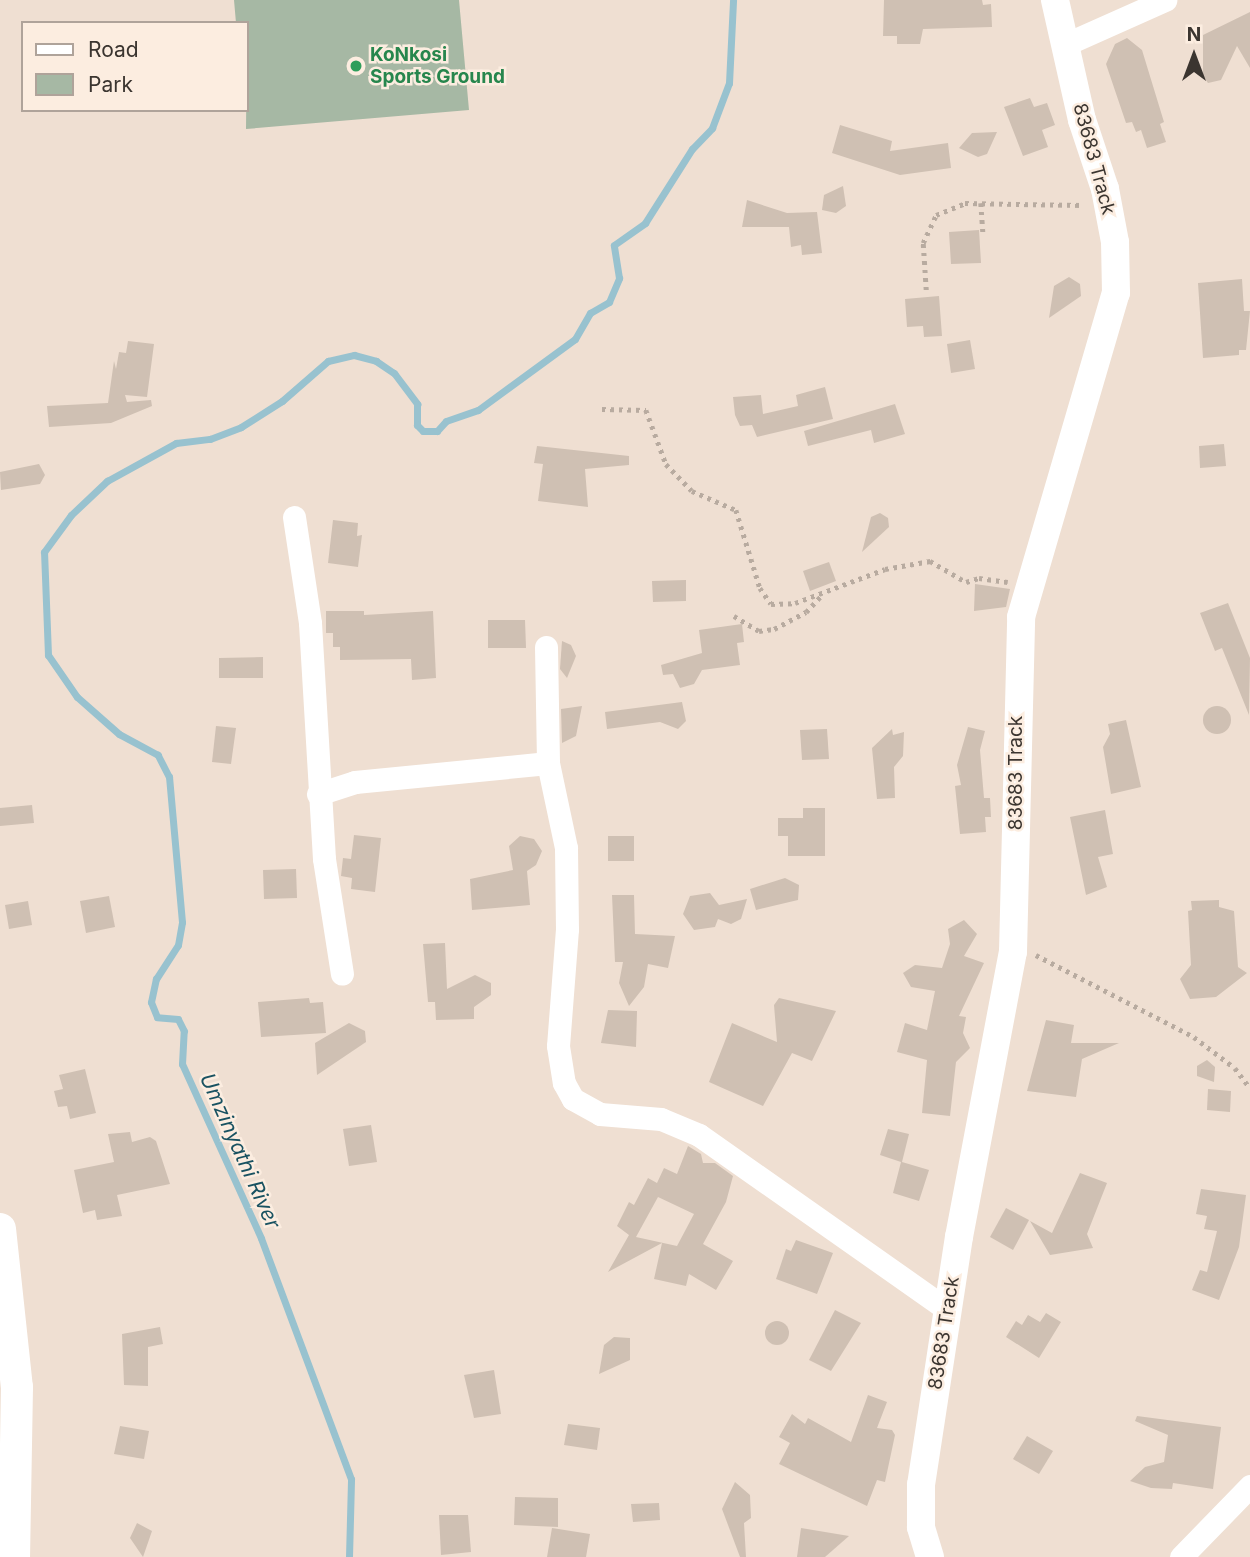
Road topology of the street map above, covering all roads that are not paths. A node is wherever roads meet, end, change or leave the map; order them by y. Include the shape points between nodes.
1 (1055, 0) edge
2 (1165, 0) edge
3 (1064, 46) junction
4 (294, 517) dead end
5 (546, 647) dead end
6 (548, 764) junction
7 (318, 794) junction
8 (342, 974) dead end
9 (0, 1229) edge
10 (948, 1310) junction
11 (1250, 1486) edge
12 (14, 1557) edge
13 (930, 1557) edge
14 (1181, 1557) edge

1 - 3 street, 83683 Track
2 - 3 street
3 - 10 street, 83683 Track via 1108,205 1116,266 1112,313 1030,585 1017,663 1009,988
4 - 7 street via 310,623
5 - 6 street
6 - 7 street via 355,782
6 - 10 street via 566,848 568,929 558,1046 564,1083 573,1099 600,1114 661,1119 699,1135
7 - 8 street
9 - 12 main road via 17,1387
10 - 13 street, 83683 Track via 921,1485 921,1527
11 - 14 street

